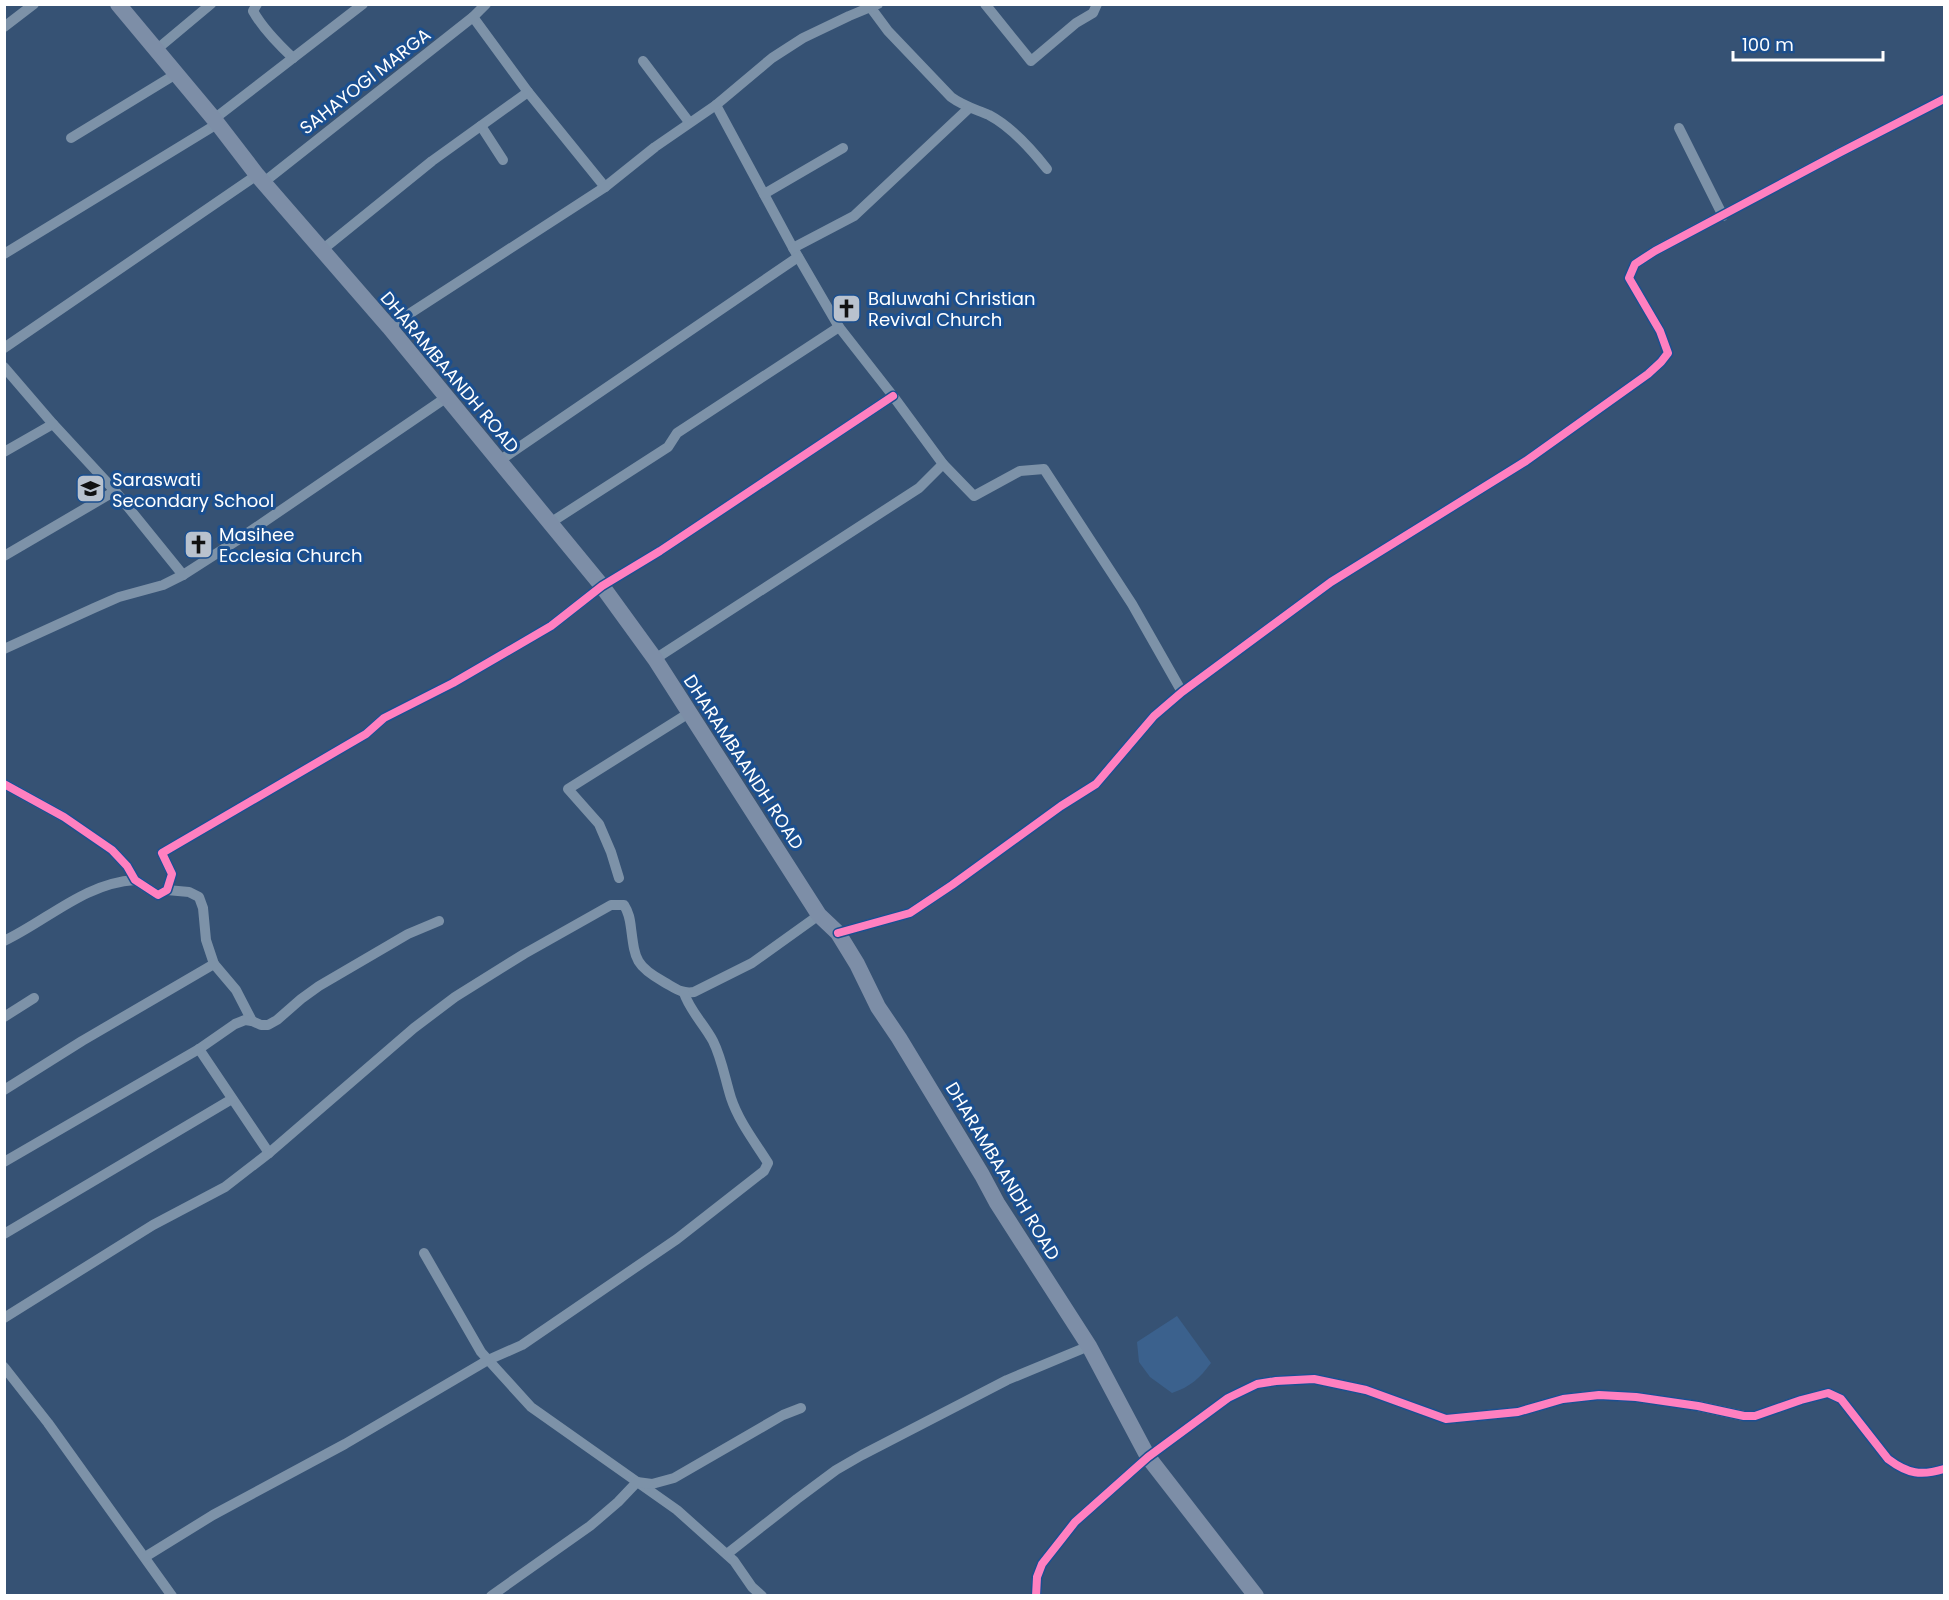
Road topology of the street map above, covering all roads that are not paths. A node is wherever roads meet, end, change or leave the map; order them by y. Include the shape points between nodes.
1 (34, 4) edge
2 (118, 4) edge
3 (211, 4) edge
4 (257, 4) edge
5 (363, 4) edge
6 (486, 4) edge
7 (985, 4) edge
8 (1097, 4) edge
9 (872, 6) edge
10 (473, 16) junction
11 (4, 27) edge
12 (156, 50) junction
13 (293, 58) junction
14 (643, 61) dead end
15 (176, 74) junction
16 (528, 92) junction
17 (1944, 99) edge
18 (716, 105) junction
19 (969, 108) junction
20 (216, 122) junction
21 (689, 122) junction
22 (481, 126) junction
23 (1679, 128) dead end
24 (71, 138) dead end
25 (843, 148) dead end
26 (503, 160) dead end
27 (1047, 169) dead end
28 (260, 179) junction
29 (605, 187) junction
30 (764, 194) junction
31 (1723, 216) junction
32 (322, 250) junction
33 (796, 253) junction
34 (4, 254) edge
35 (389, 327) junction
36 (839, 327) junction
37 (4, 348) edge
38 (4, 368) edge
39 (893, 396) junction
40 (447, 397) junction
41 (53, 424) junction
42 (4, 453) edge
43 (499, 460) junction
44 (943, 464) junction
45 (115, 491) junction
46 (550, 523) junction
47 (4, 556) edge
48 (183, 575) junction
49 (602, 586) junction
50 (4, 649) edge
51 (655, 659) junction
52 (1182, 692) junction
53 (689, 713) junction
54 (4, 784) edge
55 (619, 878) dead end
56 (135, 880) junction
57 (167, 890) junction
58 (819, 915) junction
59 (439, 921) dead end
60 (838, 933) junction
61 (4, 941) edge
62 (214, 964) junction
63 (684, 993) junction
64 (34, 998) dead end
65 (4, 1017) edge
66 (252, 1021) junction
67 (199, 1048) junction
68 (4, 1090) edge
69 (232, 1099) junction
70 (269, 1153) junction
71 (4, 1162) edge
72 (4, 1234) edge
73 (424, 1253) dead end
74 (4, 1318) edge
75 (1089, 1346) junction
76 (488, 1360) junction
77 (4, 1367) edge
78 (801, 1408) dead end
79 (1148, 1457) junction
80 (1944, 1469) edge
81 (637, 1482) junction
82 (727, 1554) junction
83 (145, 1557) junction
84 (172, 1596) edge
85 (491, 1596) edge
86 (762, 1596) edge
87 (1036, 1596) edge
88 (1256, 1596) edge

1 - 11 street
2 - 12 main road, DHARAMBAANDH ROAD
3 - 12 street
4 - 13 street via 255,16
5 - 13 street
6 - 10 street, SAHAYOGI MARGA
7 - 8 street via 1031,60 1094,13
9 - 18 street via 803,38 772,58
9 - 19 street via 888,31 951,97
10 - 16 street
10 - 28 street, SAHAYOGI MARGA
12 - 15 main road, DHARAMBAANDH ROAD
13 - 20 street
14 - 21 street
15 - 20 main road, DHARAMBAANDH ROAD
15 - 24 street
16 - 22 street
16 - 29 street
17 - 31 street
18 - 21 street
18 - 30 street
19 - 27 street via 991,116 1027,144
19 - 33 street via 854,216
20 - 28 main road, DHARAMBAANDH ROAD
20 - 34 street
21 - 29 street
22 - 26 street
22 - 32 street
23 - 31 street
25 - 30 street
28 - 32 main road, DHARAMBAANDH ROAD
28 - 37 street, SAHAYOGI MARGA
29 - 35 street
30 - 33 street
31 - 52 street via 1635,264 1629,278 1660,331 1668,353 1648,374 1526,462 1331,582
32 - 35 main road, DHARAMBAANDH ROAD
33 - 36 street
33 - 43 street
35 - 40 main road, DHARAMBAANDH ROAD
36 - 39 street
36 - 46 street via 677,433 668,447
38 - 41 street
39 - 44 street
39 - 49 street
40 - 43 main road, DHARAMBAANDH ROAD
40 - 48 street
41 - 42 street
41 - 45 street
43 - 46 main road, DHARAMBAANDH ROAD
44 - 51 street via 919,488
44 - 52 street via 974,496 1020,471 1044,469 1132,604
45 - 47 street
45 - 48 street
46 - 49 main road, DHARAMBAANDH ROAD
48 - 50 street via 110,601
49 - 51 main road, DHARAMBAANDH ROAD
49 - 57 street via 551,626 453,683 384,717 366,734 162,853 172,874
51 - 53 main road, DHARAMBAANDH ROAD
52 - 60 street via 1154,716 1096,784 910,913
53 - 55 street via 568,789 599,824
53 - 58 main road, DHARAMBAANDH ROAD
54 - 56 street via 64,817 112,850
56 - 57 street via 158,895
56 - 61 street via 118,881 91,891
57 - 62 street via 199,897
58 - 60 main road, DHARAMBAANDH ROAD
58 - 63 street via 752,963 694,992
59 - 66 street via 408,934 320,986 268,1025
60 - 75 main road, DHARAMBAANDH ROAD via 878,1007 997,1203
62 - 66 street via 236,990
62 - 68 street
63 - 70 street via 639,964 629,912 624,905 611,906 455,997
63 - 76 street via 723,1063 739,1117 768,1163 764,1172 667,1246 522,1345
64 - 65 street
66 - 67 street via 235,1024
67 - 69 street
67 - 71 street
69 - 70 street
69 - 72 street
70 - 74 street via 225,1187 153,1225
73 - 76 street
75 - 79 main road, DHARAMBAANDH ROAD
75 - 82 street via 1007,1380 862,1455 836,1470
76 - 81 street via 531,1407
76 - 83 street
77 - 83 street
78 - 81 street via 674,1478 652,1484
79 - 80 street via 1244,1389 1276,1380 1314,1379 1366,1390 1446,1419 1518,1412 1563,1399 1599,1395 1755,1416 1828,1393 1841,1399 1888,1459 1899,1467 1920,1474
79 - 87 street via 1076,1522 1057,1545 1042,1564
79 - 88 main road, DHARAMBAANDH ROAD
81 - 82 street via 677,1510
81 - 85 street via 590,1526
82 - 86 street
83 - 84 street

